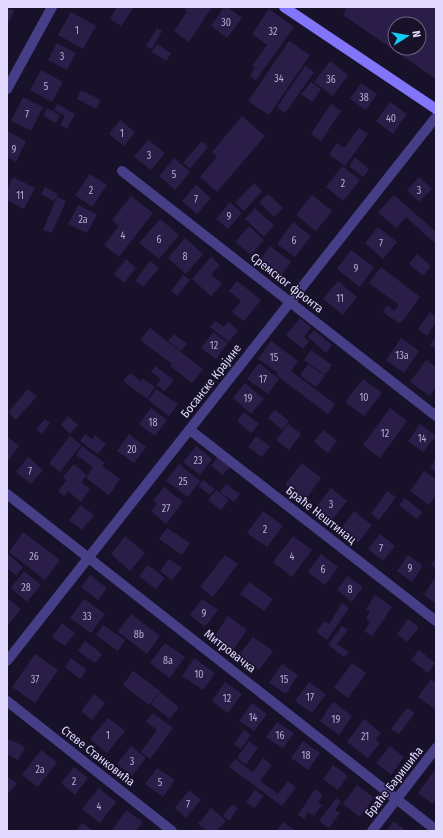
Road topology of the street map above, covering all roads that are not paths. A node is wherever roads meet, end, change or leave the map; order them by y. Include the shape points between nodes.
1 (52, 7) edge
2 (284, 7) edge
3 (7, 89) edge
4 (436, 109) edge
5 (436, 117) edge
6 (122, 171) dead end
7 (290, 302) junction
8 (436, 416) edge
9 (190, 430) junction
10 (7, 494) edge
11 (88, 557) junction
12 (436, 621) edge
13 (7, 661) edge
14 (7, 701) edge
15 (436, 748) edge
16 (397, 799) junction
17 (436, 830) edge
18 (172, 831) edge
19 (372, 831) edge

1 - 3 street
2 - 4 street
5 - 7 street, Босанске Крајине
6 - 7 street, Сремског фронта
7 - 8 street, Сремског фронта
7 - 9 street, Босанске Крајине
9 - 11 street, Босанске Крајине
9 - 12 street, Браће Нештинац
10 - 11 street, Митровачка
11 - 13 street, Босанске Крајине
11 - 16 street, Митровачка
14 - 18 street, Стеве Станковића
15 - 16 street, Браће Баришића
16 - 17 street, Митровачка
16 - 19 street, Браће Баришића

